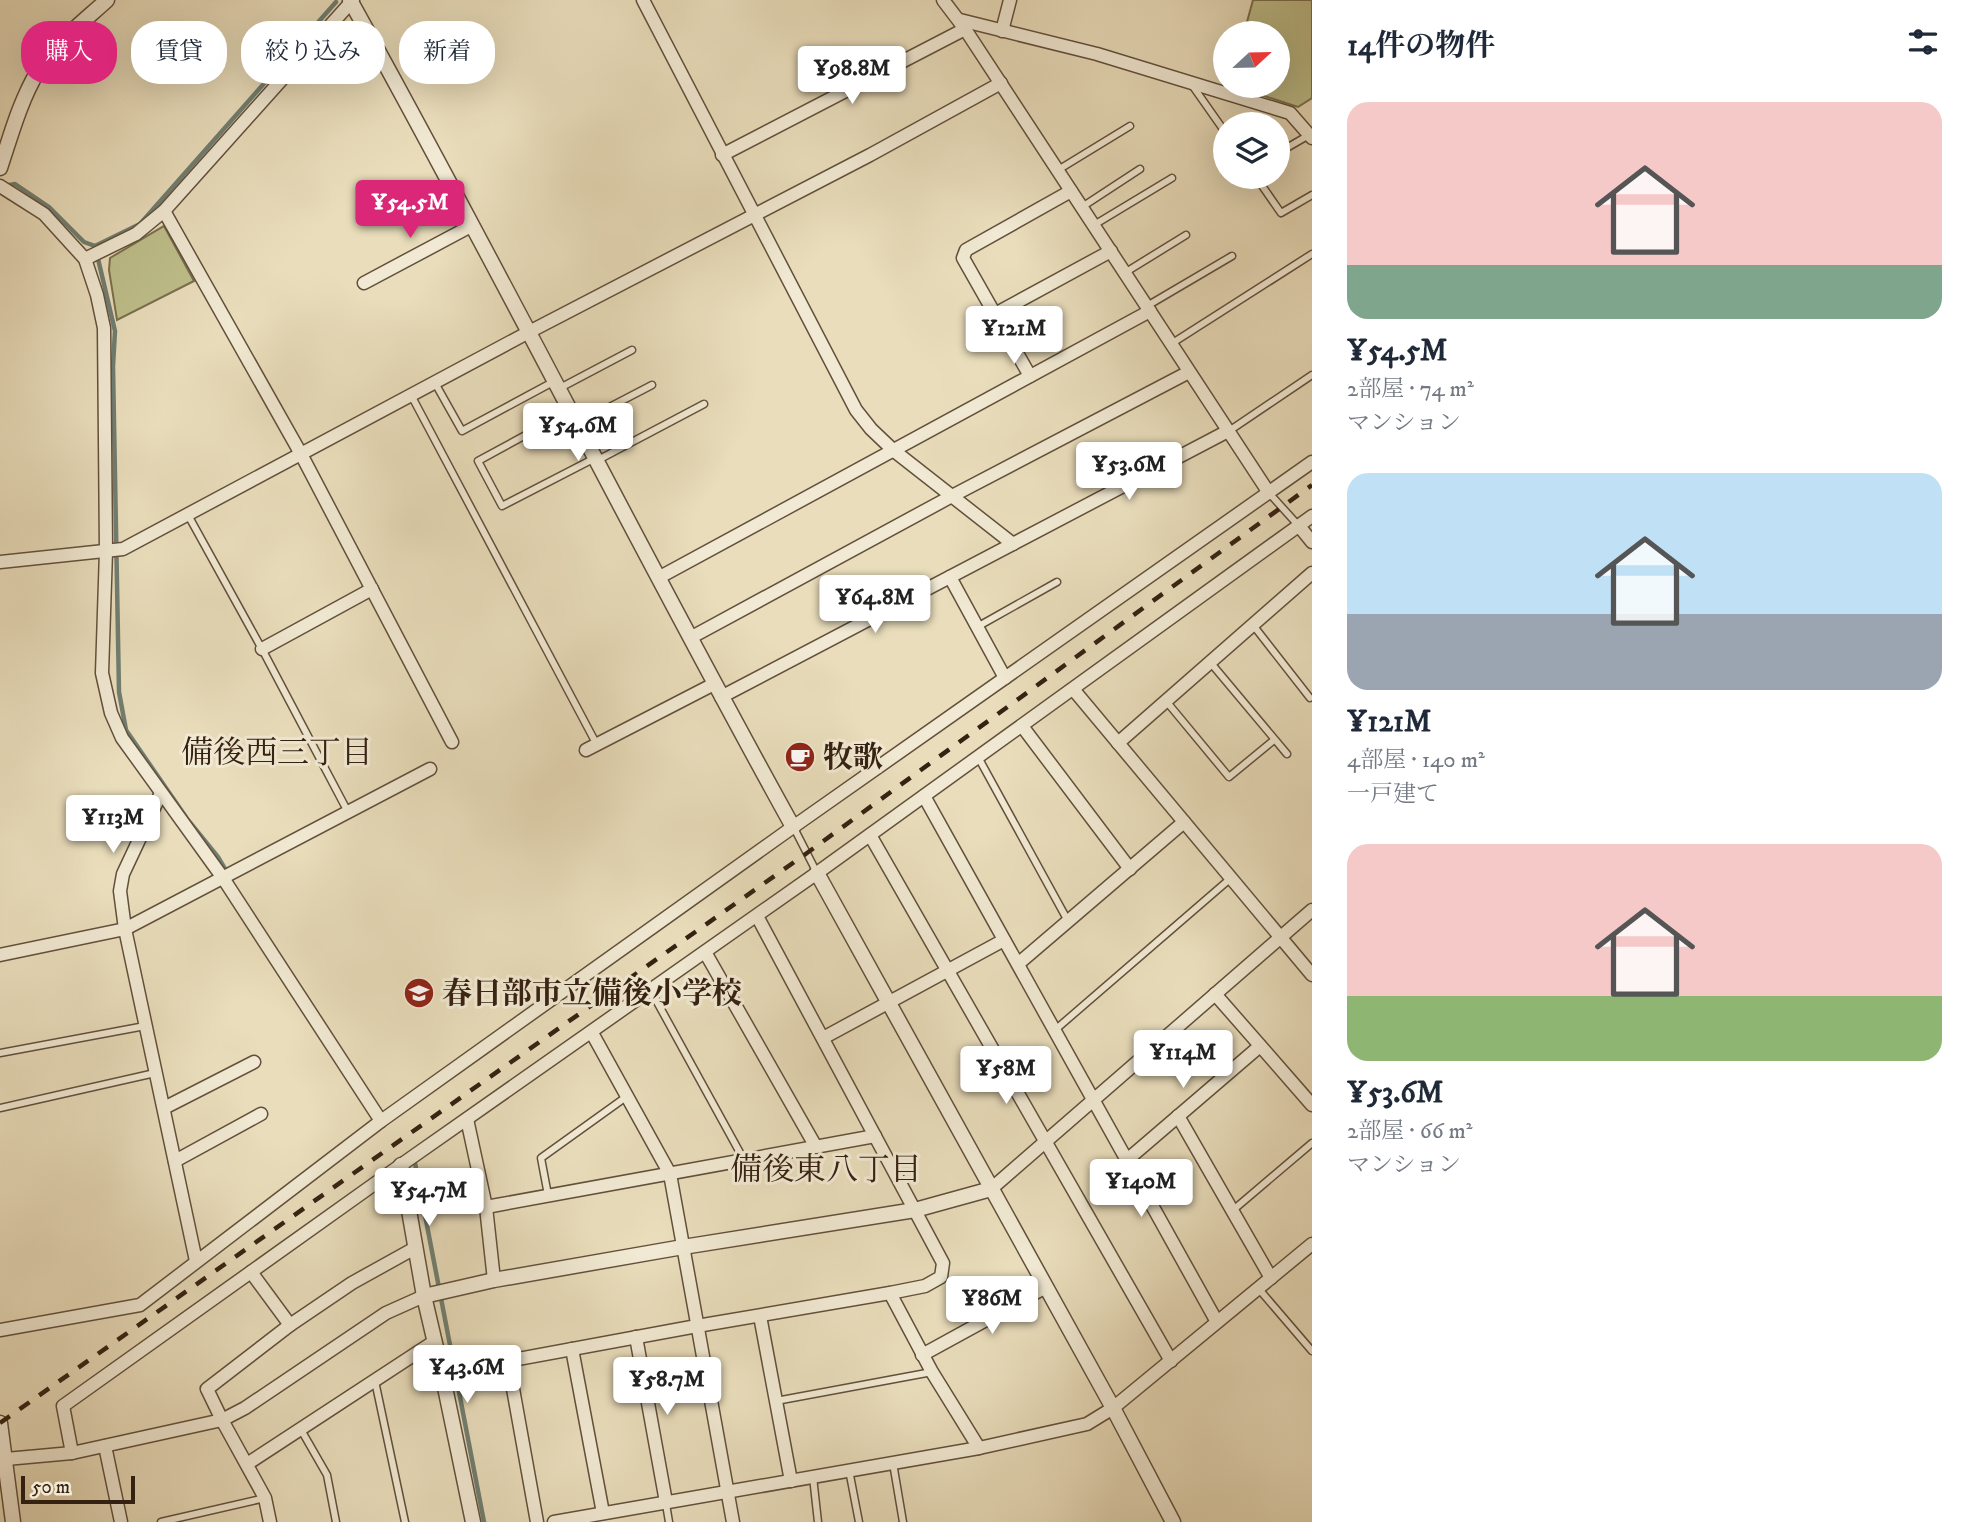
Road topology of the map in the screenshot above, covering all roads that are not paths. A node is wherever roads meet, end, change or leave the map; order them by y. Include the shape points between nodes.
1 (107, 0) edge
2 (643, 0) edge
3 (943, 0) edge
4 (1010, 0) edge
5 (351, 1) edge
6 (963, 24) junction
7 (1002, 31) junction
8 (1001, 83) junction
9 (1191, 83) junction
10 (1213, 115) edge
11 (1130, 126) dead end
12 (1311, 136) edge
13 (1290, 147) edge
14 (722, 155) junction
15 (0, 168) edge
16 (1140, 169) dead end
17 (1058, 170) junction
18 (1172, 178) dead end
19 (0, 186) edge
20 (1264, 189) edge
21 (1071, 191) junction
22 (1312, 195) edge
23 (1082, 207) junction
24 (164, 211) junction
25 (755, 215) junction
26 (1094, 225) junction
27 (471, 226) junction
28 (1186, 235) dead end
29 (1111, 251) junction
30 (1312, 254) edge
31 (1232, 256) dead end
32 (85, 259) junction
33 (1125, 273) junction
34 (363, 283) dead end
35 (1148, 309) junction
36 (995, 314) junction
37 (529, 332) junction
38 (1171, 344) junction
39 (632, 350) dead end
40 (1189, 372) junction
41 (1312, 375) edge
42 (1030, 376) junction
43 (435, 383) junction
44 (557, 385) junction
45 (652, 385) dead end
46 (411, 395) junction
47 (704, 404) dead end
48 (574, 417) junction
49 (1228, 431) junction
50 (893, 450) junction
51 (301, 454) junction
52 (596, 459) junction
53 (1312, 462) edge
54 (1269, 493) junction
55 (952, 496) junction
56 (187, 514) junction
57 (1312, 516) edge
58 (1298, 526) junction
59 (1312, 542) edge
60 (1013, 544) junction
61 (106, 551) junction
62 (0, 562) edge
63 (1312, 573) edge
64 (950, 577) junction
65 (658, 578) junction
66 (1057, 582) dead end
67 (372, 589) junction
68 (1253, 625) junction
69 (977, 627) junction
70 (690, 638) junction
71 (262, 649) junction
72 (1210, 662) junction
73 (1005, 678) junction
74 (1073, 689) junction
75 (718, 691) junction
76 (1310, 698) dead end
77 (1166, 701) junction
78 (1022, 726) junction
79 (1274, 740) junction
80 (452, 743) dead end
81 (1118, 743) junction
82 (591, 748) joint
83 (1287, 754) dead end
84 (978, 758) junction
85 (430, 769) dead end
86 (161, 793) junction
87 (924, 796) junction
88 (348, 812) junction
89 (1184, 822) junction
90 (793, 827) junction
91 (870, 835) junction
92 (1130, 869) junction
93 (817, 873) junction
94 (223, 878) junction
95 (1231, 878) junction
96 (1311, 911) edge
97 (757, 916) junction
98 (1068, 921) junction
99 (125, 929) junction
100 (1280, 937) junction
101 (1004, 940) junction
102 (705, 952) junction
103 (0, 955) edge
104 (1018, 964) junction
105 (947, 970) junction
106 (1312, 975) edge
107 (651, 990) junction
108 (1215, 994) junction
109 (888, 1002) junction
110 (146, 1025) junction
111 (1055, 1031) junction
112 (592, 1032) junction
113 (822, 1038) junction
114 (1260, 1046) junction
115 (0, 1053) edge
116 (254, 1062) dead end
117 (157, 1073) junction
118 (628, 1096) junction
119 (1093, 1100) junction
120 (1312, 1105) edge
121 (0, 1108) edge
122 (164, 1108) junction
123 (261, 1114) dead end
124 (1178, 1116) junction
125 (467, 1119) junction
126 (381, 1121) junction
127 (875, 1136) junction
128 (1045, 1141) junction
129 (1312, 1143) edge
130 (816, 1147) junction
131 (744, 1160) junction
132 (1127, 1160) junction
133 (175, 1161) junction
134 (401, 1165) junction
135 (670, 1174) junction
136 (991, 1189) junction
137 (548, 1196) junction
138 (486, 1207) junction
139 (915, 1210) junction
140 (1232, 1211) junction
141 (1312, 1244) edge
142 (683, 1247) junction
143 (415, 1248) junction
144 (196, 1261) junction
145 (251, 1272) junction
146 (1271, 1278) junction
147 (494, 1280) junction
148 (1046, 1287) junction
149 (1258, 1288) junction
150 (890, 1293) junction
151 (424, 1296) junction
152 (760, 1316) junction
153 (1217, 1322) junction
154 (290, 1325) junction
155 (697, 1326) junction
156 (0, 1330) edge
157 (636, 1337) junction
158 (435, 1341) junction
159 (572, 1349) junction
160 (1312, 1351) edge
161 (922, 1355) junction
162 (509, 1361) junction
163 (1171, 1361) junction
164 (932, 1372) junction
165 (442, 1373) junction
166 (374, 1379) junction
167 (776, 1401) junction
168 (1113, 1408) junction
169 (222, 1420) junction
170 (0, 1423) edge
171 (300, 1429) junction
172 (105, 1446) junction
173 (979, 1448) junction
174 (72, 1453) junction
175 (6, 1459) junction
176 (893, 1463) junction
177 (247, 1464) junction
178 (849, 1470) junction
179 (813, 1477) junction
180 (791, 1480) junction
181 (728, 1492) junction
182 (265, 1497) junction
183 (666, 1502) junction
184 (608, 1516) edge
185 (570, 1520) edge
186 (13, 1522) edge
187 (121, 1522) edge
188 (161, 1522) edge
189 (270, 1522) edge
190 (336, 1522) edge
191 (405, 1522) edge
192 (473, 1522) edge
193 (537, 1522) edge
194 (554, 1522) edge
195 (669, 1522) edge
196 (733, 1522) edge
197 (818, 1522) edge
198 (859, 1522) edge
199 (903, 1522) edge
200 (1173, 1522) edge

1 - 15 street via 39,69 22,102
2 - 14 street
3 - 6 street
4 - 7 street
5 - 24 street
5 - 27 street
6 - 7 street
6 - 8 street
6 - 14 street
7 - 9 street
8 - 17 street
8 - 25 street
9 - 10 lane
9 - 12 street via 1290,113
11 - 17 lane
12 - 13 lane
14 - 25 street
16 - 23 lane
17 - 21 street
18 - 26 lane
19 - 32 street via 44,214
20 - 22 lane via 1281,213
21 - 23 street
21 - 36 street via 966,250 963,258
23 - 26 street
24 - 32 street via 136,234
24 - 51 street
25 - 37 street
25 - 50 street via 856,410
26 - 29 street
27 - 34 street
27 - 37 street
28 - 33 lane
29 - 33 street
29 - 36 street
30 - 38 lane
31 - 35 lane
32 - 61 street via 104,328
33 - 35 street
35 - 38 street
35 - 42 street
36 - 42 street
37 - 43 street
37 - 44 street
38 - 40 street
39 - 44 lane
40 - 49 street
40 - 55 street
41 - 49 lane
42 - 50 street
43 - 44 lane via 462,431
43 - 46 street
44 - 48 street
45 - 48 lane
46 - 51 street
46 - 82 lane
47 - 52 lane
48 - 52 street
48 - 52 lane via 478,461 502,506
49 - 54 street
49 - 60 street
50 - 55 street
50 - 65 street
51 - 56 street
51 - 67 street
52 - 65 street
53 - 54 street
54 - 58 lane
54 - 73 street
55 - 60 street
55 - 70 street
56 - 61 street via 123,549
56 - 71 lane
57 - 58 street
58 - 59 street
58 - 74 street
60 - 64 street
61 - 62 street
61 - 86 street via 102,673 122,738
63 - 68 street
64 - 69 street
64 - 75 street
65 - 70 street
66 - 69 lane
67 - 71 street
67 - 80 street
68 - 72 street
68 - 76 lane
69 - 73 street
70 - 75 street
71 - 88 lane
72 - 77 street
72 - 79 lane
73 - 90 street
74 - 78 street
74 - 81 street
75 - 82 street
75 - 90 street
77 - 79 lane via 1229,777
77 - 81 street
78 - 84 street
78 - 92 street
79 - 83 lane
81 - 89 street
84 - 87 street
84 - 98 lane
85 - 88 street
86 - 94 street
86 - 99 street via 123,874 120,891
87 - 91 street
87 - 101 street
88 - 94 street
89 - 92 street
89 - 95 street
90 - 93 lane
90 - 126 street
91 - 93 street
91 - 105 street
92 - 98 street
93 - 97 street
93 - 109 street
94 - 99 street
94 - 126 street
95 - 100 street
95 - 111 lane
96 - 100 street
97 - 102 street
97 - 113 street
98 - 104 street
99 - 103 street
99 - 110 street
100 - 106 street
100 - 108 street
101 - 104 street
101 - 105 street
102 - 107 street
102 - 130 street
104 - 111 street
105 - 109 street
105 - 128 street
107 - 112 street
107 - 131 lane
108 - 114 street
108 - 119 street
109 - 113 street
109 - 136 street
110 - 115 lane
110 - 117 street
111 - 119 street
112 - 118 street
112 - 125 street
113 - 127 street
114 - 120 street
114 - 124 street
116 - 122 street
117 - 121 lane
117 - 122 street
118 - 135 street
118 - 137 lane via 541,1158
119 - 128 street
119 - 132 street
122 - 133 street
123 - 133 street
124 - 132 street
124 - 140 street
125 - 134 street
125 - 138 street
126 - 144 street
127 - 130 street
127 - 139 street
128 - 136 street
128 - 163 street
129 - 140 lane
130 - 131 street
131 - 135 street
132 - 153 street
133 - 144 street
134 - 143 street
134 - 145 street
135 - 137 street
135 - 142 street
136 - 139 street
136 - 148 street
137 - 138 street
138 - 147 street
139 - 142 street
139 - 150 street via 943,1263 941,1277 925,1286
140 - 146 street
141 - 146 street
142 - 147 street
142 - 155 street
143 - 151 street
143 - 154 street
144 - 156 street via 140,1305
145 - 154 street
145 - 174 street via 63,1406
146 - 149 street
147 - 151 street
148 - 161 street
148 - 168 street
149 - 153 street
149 - 160 lane
150 - 152 street
150 - 161 street
151 - 158 street
151 - 169 street via 386,1313
152 - 155 street
152 - 167 street
153 - 163 street
154 - 169 street via 207,1389
155 - 157 street
155 - 181 street
157 - 159 street
157 - 183 street
158 - 165 street
158 - 166 street
159 - 162 street
159 - 184 street
161 - 164 street
162 - 165 street
162 - 193 street
163 - 168 street
164 - 167 lane
164 - 173 street
165 - 192 street
166 - 171 street
166 - 191 lane
167 - 180 street
168 - 173 street via 1087,1424
168 - 200 street
169 - 172 street
169 - 177 street
170 - 175 street
171 - 177 street
171 - 190 lane via 327,1475
172 - 174 street
172 - 187 street
173 - 176 street
174 - 175 street
175 - 186 street
176 - 178 street
176 - 199 lane
177 - 182 street
178 - 179 street
178 - 198 lane
179 - 180 street
179 - 197 lane
180 - 181 street
181 - 183 street
181 - 196 street
182 - 188 lane
182 - 189 street
183 - 184 street
183 - 195 lane
184 - 185 street
185 - 194 street

